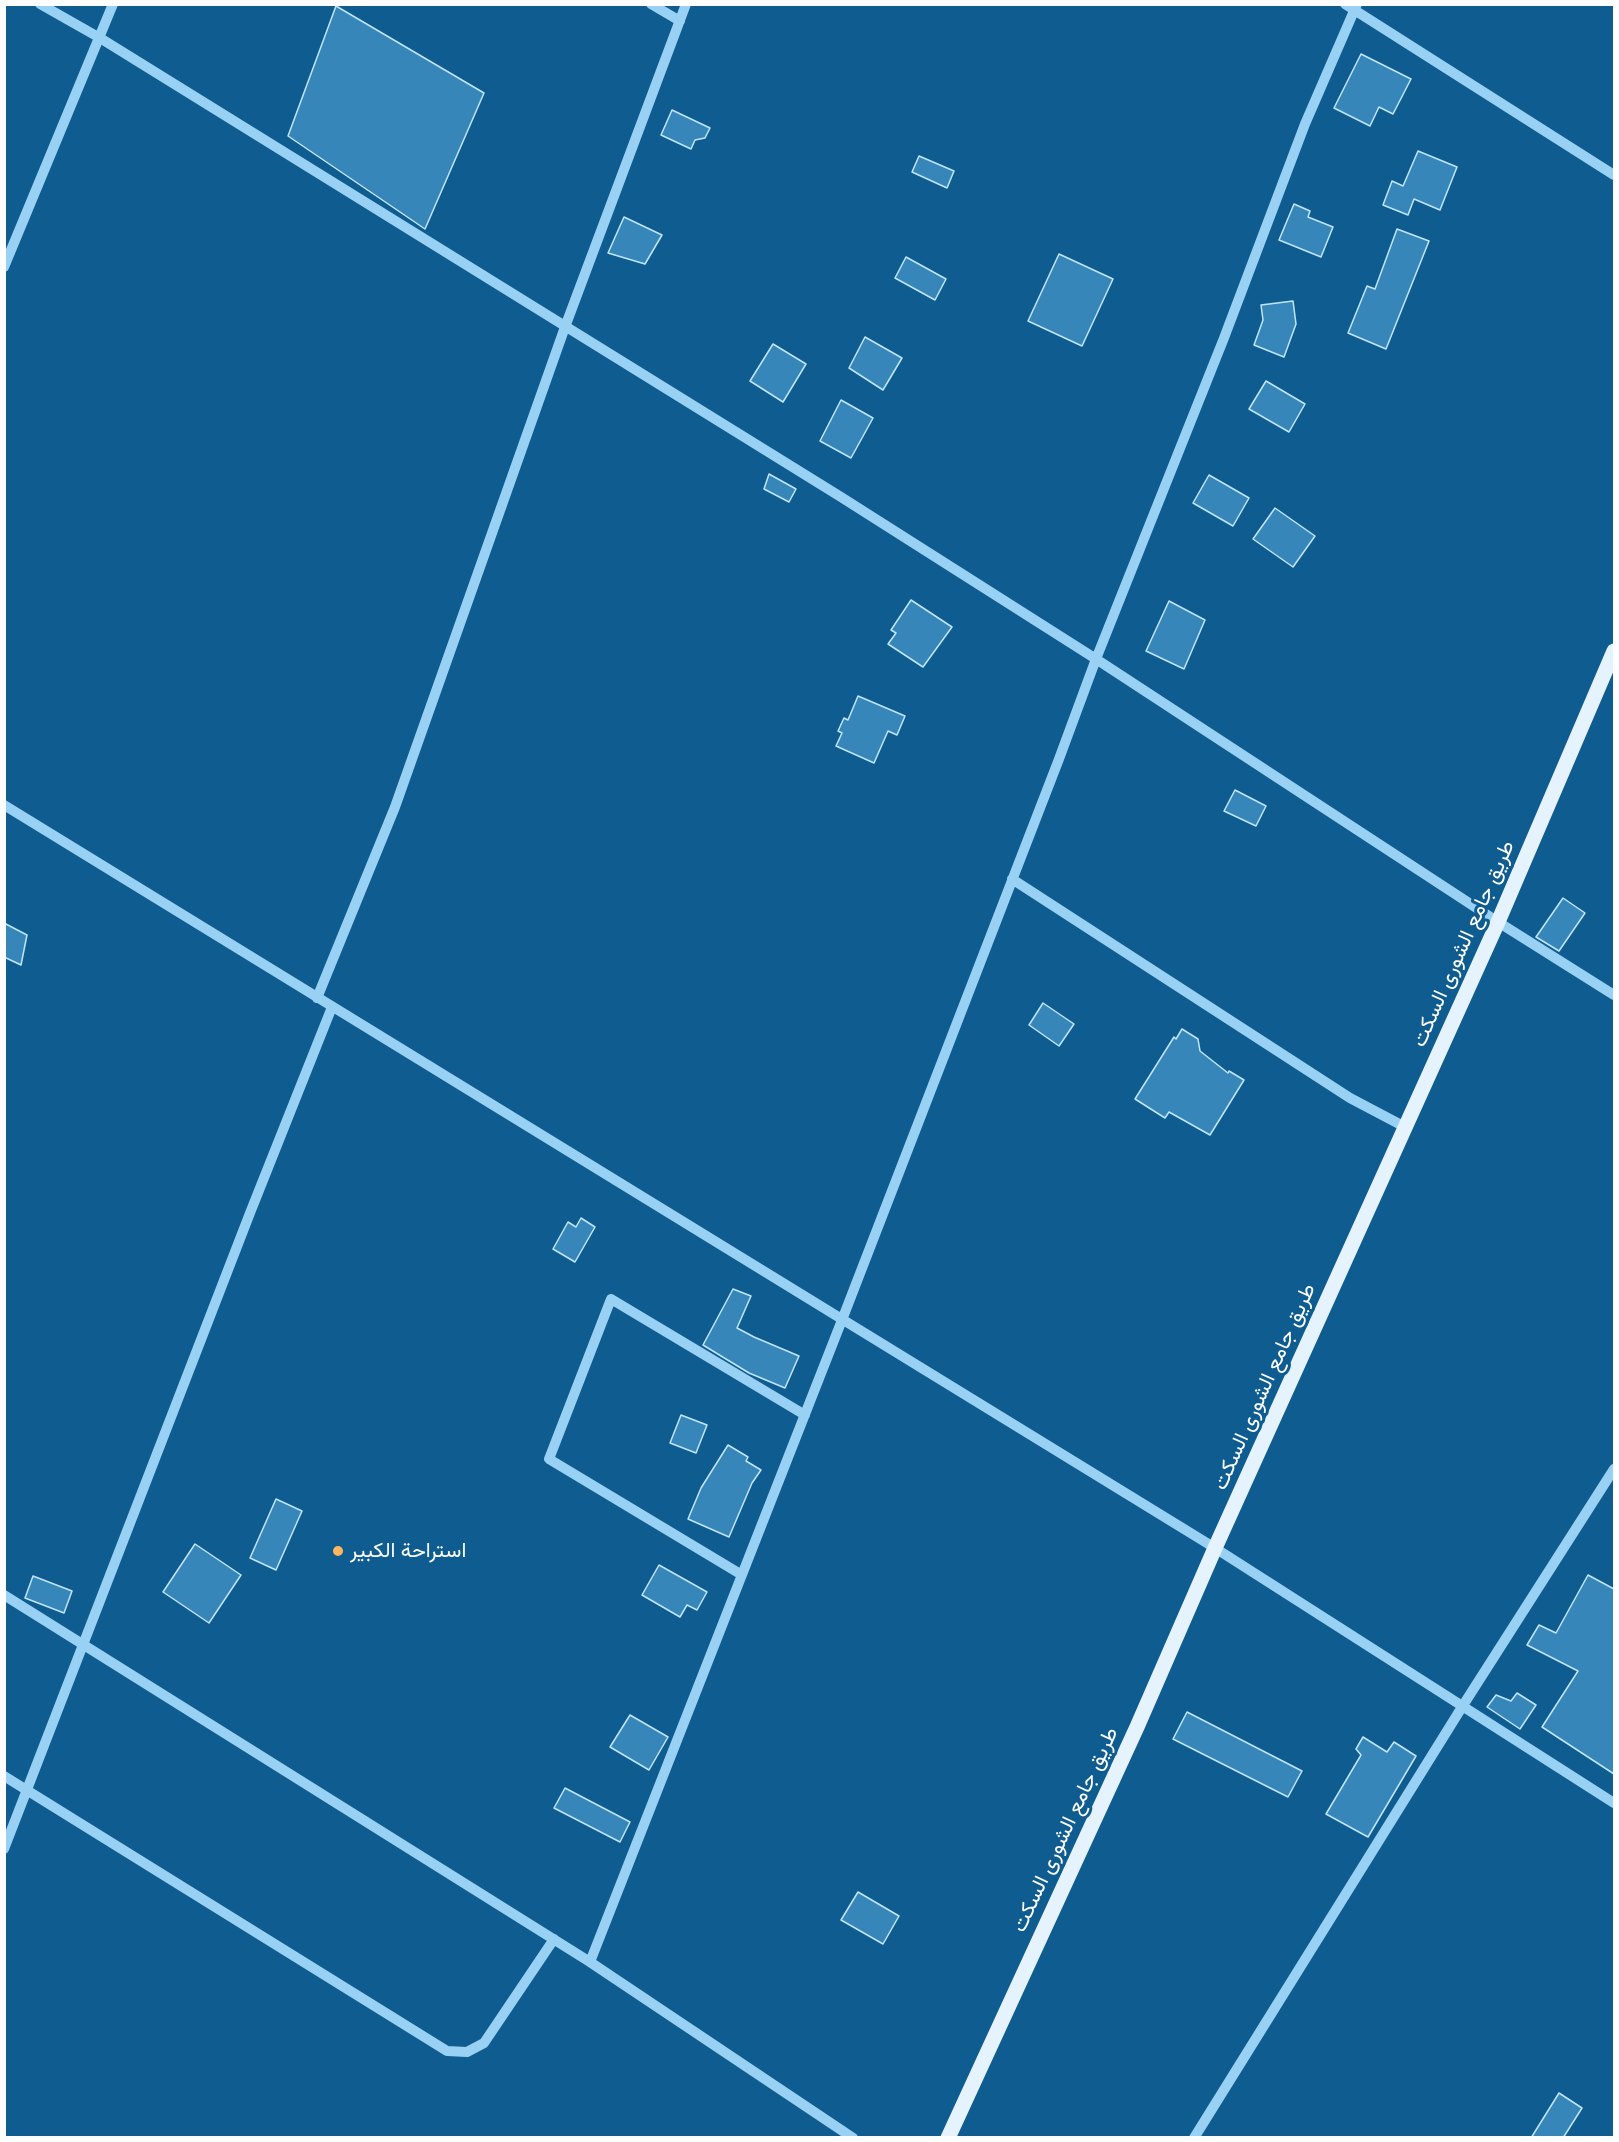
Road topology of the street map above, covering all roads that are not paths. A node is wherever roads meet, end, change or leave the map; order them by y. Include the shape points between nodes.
1 (40, 4) edge
2 (113, 4) edge
3 (651, 4) edge
4 (686, 4) edge
5 (1345, 4) edge
6 (1356, 8) edge
7 (680, 21) junction
8 (100, 38) junction
9 (1614, 175) edge
10 (4, 267) edge
11 (565, 327) junction
12 (1614, 651) edge
13 (1096, 659) junction
14 (6, 811) edge
15 (1012, 879) junction
16 (1498, 922) junction
17 (1614, 995) edge
18 (317, 998) junction
19 (332, 1006) junction
20 (1405, 1127) junction
21 (842, 1320) junction
22 (804, 1415) junction
23 (1614, 1469) edge
24 (1215, 1548) junction
25 (742, 1575) junction
26 (4, 1595) edge
27 (83, 1644) junction
28 (1461, 1707) junction
29 (4, 1776) edge
30 (27, 1790) junction
31 (1614, 1803) edge
32 (4, 1849) edge
33 (554, 1939) junction
34 (590, 1962) junction
35 (853, 2138) edge
36 (948, 2138) edge
37 (1194, 2138) edge

1 - 8 street
2 - 8 street
3 - 7 street
4 - 7 street
5 - 6 street
6 - 9 street
6 - 13 street via 1305,124
7 - 11 street
8 - 10 street
8 - 11 street
11 - 13 street
11 - 18 street via 394,807
12 - 16 main road, طريق جامع الشورى السكت
13 - 15 street
13 - 16 street
14 - 18 street
15 - 20 street via 1350,1098
15 - 21 street
16 - 17 street
16 - 20 main road, طريق جامع الشورى السكت
18 - 19 street
19 - 21 street
19 - 27 street
20 - 24 main road, طريق جامع الشورى السكت
21 - 22 street
21 - 24 street
22 - 25 street
22 - 25 street via 611,1299 549,1459
23 - 28 street
24 - 28 street
24 - 36 main road, طريق جامع الشورى السكت
25 - 34 street
26 - 27 street
27 - 30 street
27 - 33 street
28 - 31 street
28 - 37 street
29 - 30 street
30 - 32 street
30 - 33 street via 447,2051 467,2052 484,2043
33 - 34 street
34 - 35 street

